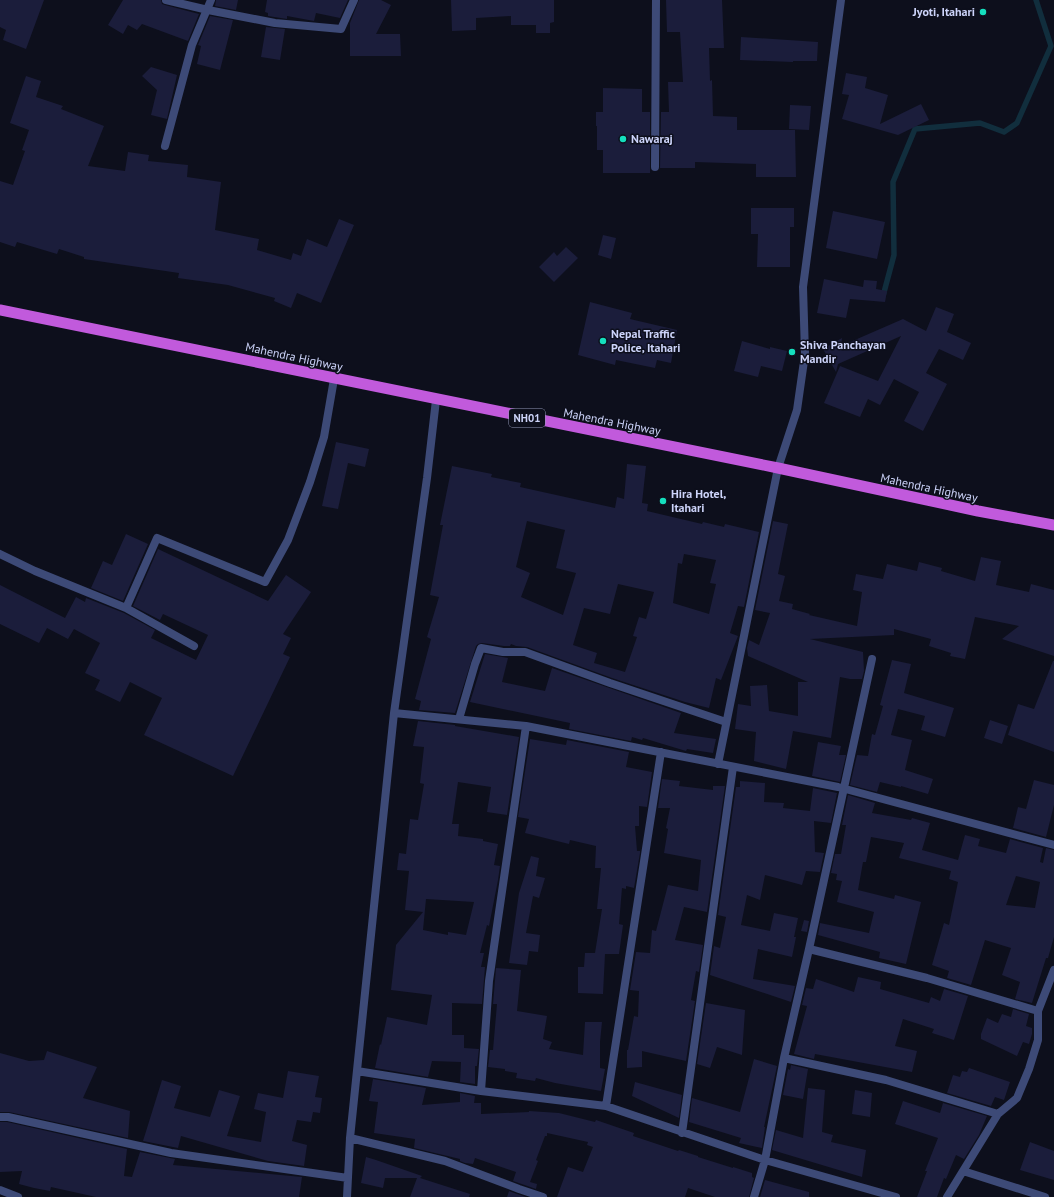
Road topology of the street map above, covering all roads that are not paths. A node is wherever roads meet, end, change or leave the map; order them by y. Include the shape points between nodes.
1 (166, 0) edge
2 (211, 0) edge
3 (354, 0) edge
4 (656, 0) edge
5 (841, 0) edge
6 (208, 10) junction
7 (165, 146) dead end
8 (655, 167) dead end
9 (0, 310) edge
10 (334, 379) junction
11 (436, 400) junction
12 (778, 468) junction
13 (1054, 525) edge
14 (0, 554) edge
15 (126, 608) junction
16 (194, 646) dead end
17 (872, 659) dead end
18 (394, 713) junction
19 (459, 719) junction
20 (726, 722) junction
21 (526, 726) junction
22 (661, 752) junction
23 (718, 764) junction
24 (733, 766) junction
25 (844, 788) junction
26 (1054, 845) edge
27 (809, 949) junction
28 (1054, 970) edge
29 (1038, 1011) junction
30 (784, 1058) junction
31 (357, 1071) junction
32 (480, 1091) junction
33 (606, 1106) junction
34 (998, 1114) junction
35 (0, 1117) edge
36 (682, 1133) junction
37 (350, 1138) junction
38 (765, 1160) junction
39 (963, 1170) junction
40 (348, 1178) junction
41 (0, 1190) edge
42 (519, 1193) edge
43 (18, 1197) edge
44 (348, 1197) edge
45 (543, 1197) edge
46 (754, 1197) edge
47 (896, 1197) edge
48 (947, 1197) edge
49 (1045, 1197) edge

1 - 6 street
2 - 6 street
3 - 6 street via 341,29 276,22
4 - 8 street
5 - 12 street via 803,287 805,354 797,410
6 - 7 street via 192,45
9 - 10 highway, Mahendra Highway / NH01
10 - 11 highway, Mahendra Highway / NH01
10 - 15 street via 324,437 310,482 288,540 265,582 157,538
11 - 12 highway, Mahendra Highway / NH01
11 - 18 street
12 - 13 highway, Mahendra Highway / NH01 via 978,512
12 - 20 street
14 - 15 street
15 - 16 street
17 - 25 street
18 - 19 street
18 - 31 street
19 - 20 street via 481,648 525,652
19 - 21 street
20 - 23 street
21 - 22 street
21 - 32 street via 489,981
22 - 23 street
22 - 33 street
23 - 24 street
24 - 25 street
24 - 36 street
25 - 26 street
25 - 27 street
27 - 29 street via 927,978
27 - 30 street
28 - 29 street
29 - 34 street via 1038,1040 1029,1069 1017,1098
30 - 34 street via 886,1080
30 - 38 street
31 - 32 street
31 - 37 street
32 - 33 street
33 - 36 street
34 - 39 street
35 - 40 street via 172,1153
36 - 38 street
37 - 40 street
37 - 42 street via 445,1161
38 - 46 street
38 - 47 street
39 - 48 street
39 - 49 street
40 - 44 street
41 - 43 street
42 - 45 street

